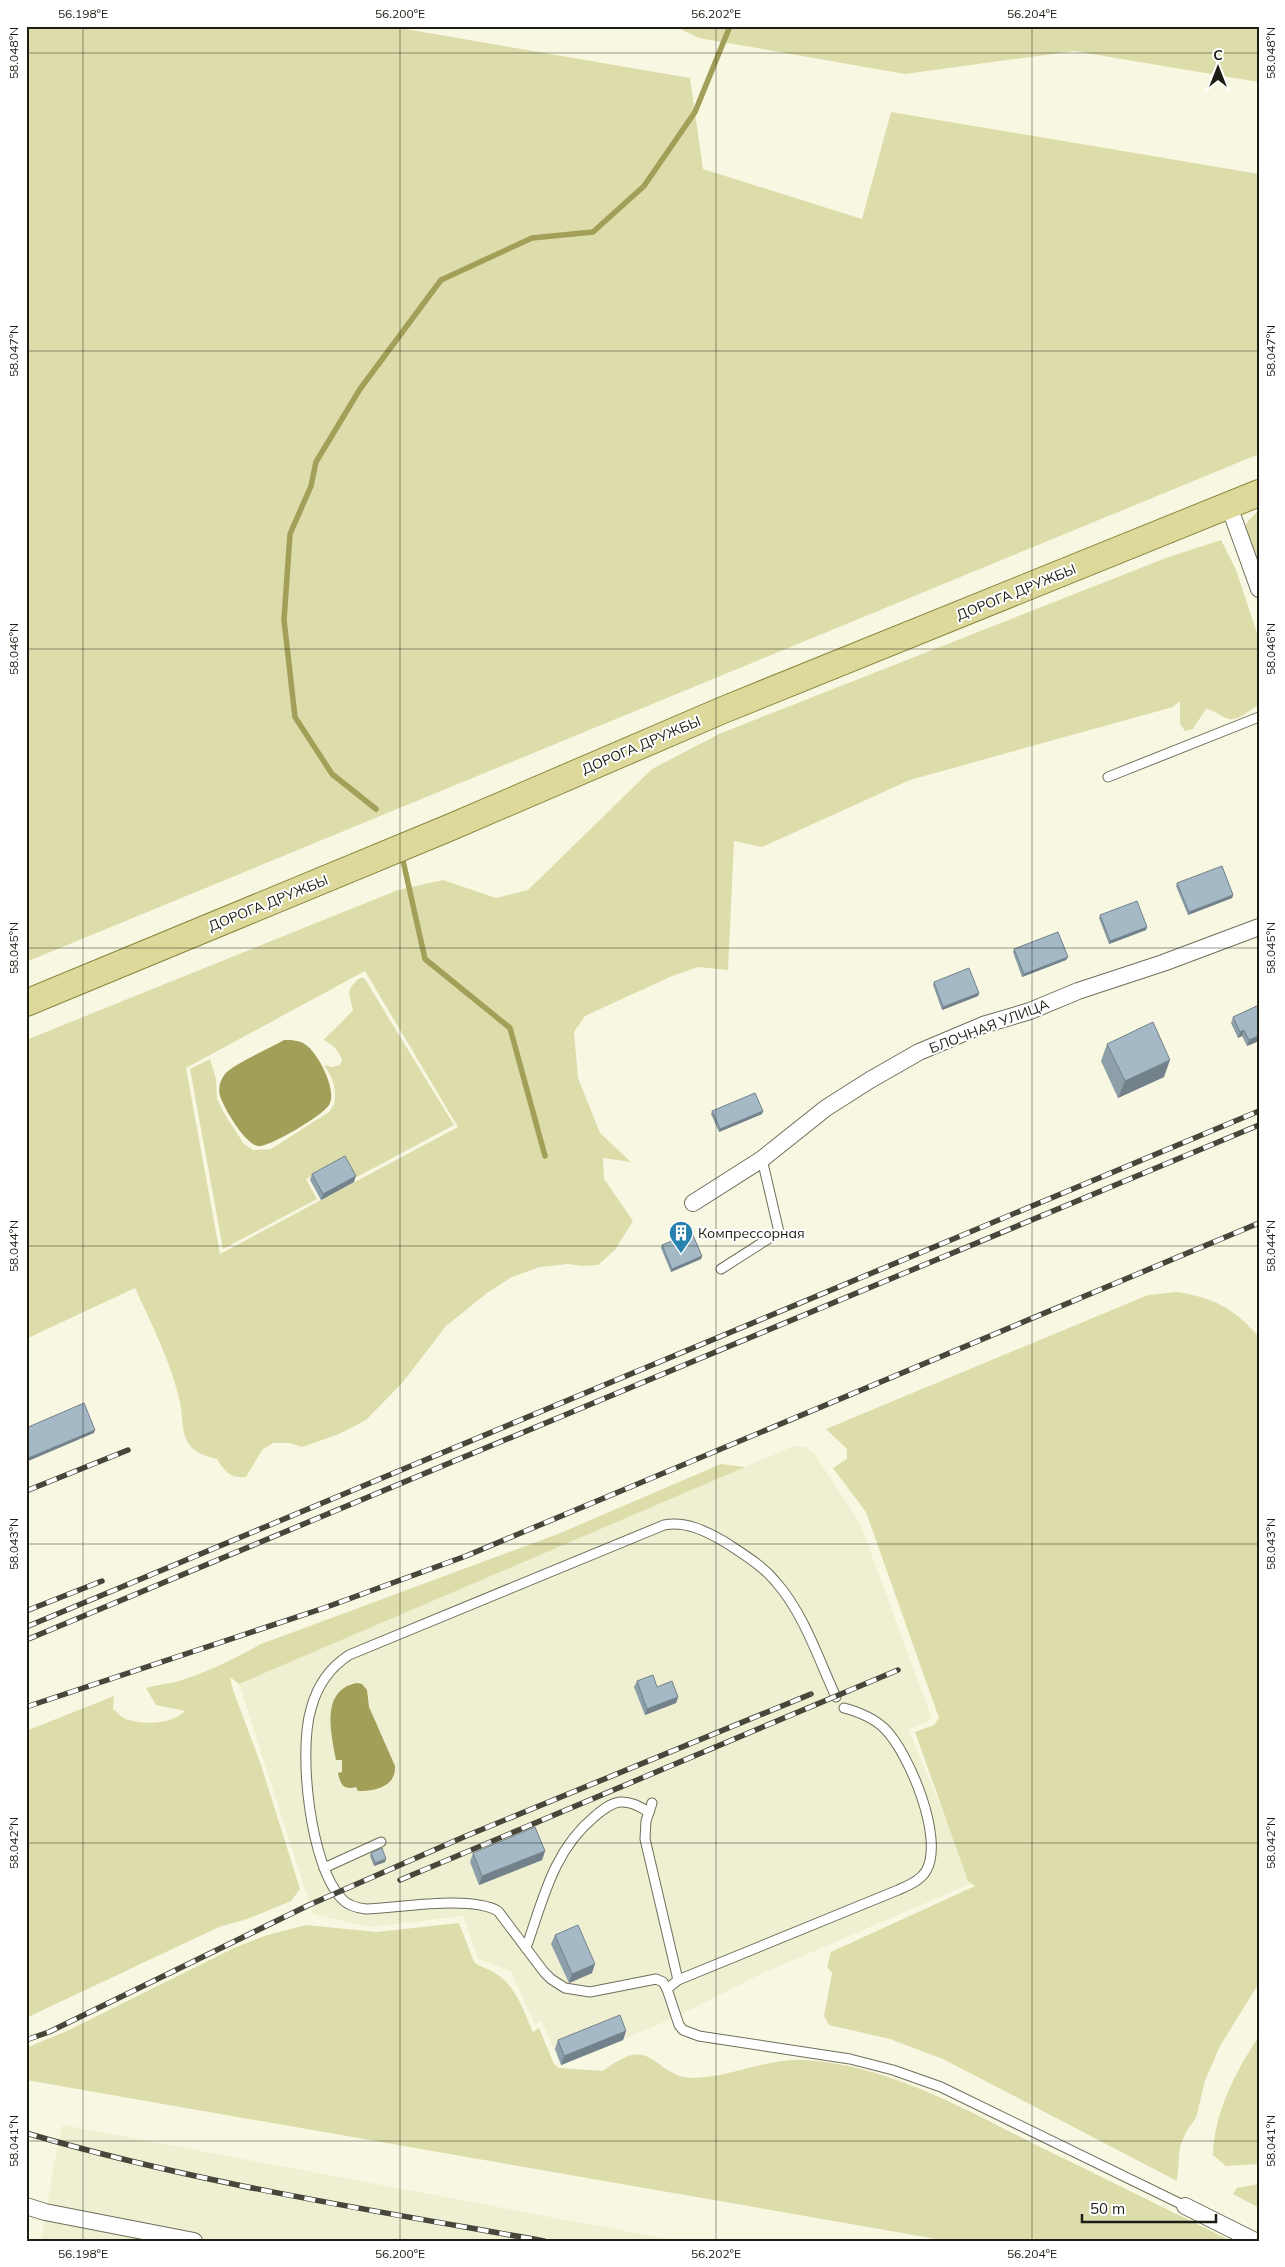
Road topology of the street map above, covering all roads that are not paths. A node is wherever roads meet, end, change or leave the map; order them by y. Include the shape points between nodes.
1 (1259, 493) edge
2 (1229, 506) junction
3 (1259, 589) edge
4 (1259, 718) edge
5 (1108, 777) dead end
6 (1259, 926) edge
7 (26, 1003) edge
8 (762, 1159) junction
9 (693, 1203) dead end
10 (721, 1269) dead end
11 (836, 1697) dead end
12 (844, 1708) dead end
13 (381, 1842) dead end
14 (324, 1868) junction
15 (526, 1948) junction
16 (678, 1980) junction
17 (667, 1989) junction
18 (26, 2206) edge
19 (1185, 2206) joint
20 (194, 2241) edge
21 (1255, 2241) edge

1 - 2 main road, ДОРОГА ДРУЖБЫ
2 - 3 street
2 - 7 main road, ДОРОГА ДРУЖБЫ via 722,710 451,827
4 - 5 lane
6 - 8 street, БЛОЧНАЯ УЛИЦА via 1030,1011 983,1025 920,1052 826,1108
8 - 9 street, БЛОЧНАЯ УЛИЦА
8 - 10 lane via 779,1232
11 - 14 lane via 792,1604 767,1572 748,1556 706,1532 687,1524 664,1524 349,1655 332,1669 318,1688 306,1742 312,1826
12 - 16 lane via 878,1723 902,1754 930,1824 933,1848 927,1870 922,1878 898,1890
13 - 14 lane
14 - 15 lane via 329,1882 342,1900 356,1908 482,1905 498,1911
15 - 16 lane via 560,1855 576,1833 606,1808 628,1803 651,1808 645,1839
15 - 17 lane via 551,1980 572,1990 595,1991 656,1978
16 - 17 lane
17 - 19 lane via 679,2025 690,2034 850,2059 933,2084
18 - 20 street
19 - 21 street

